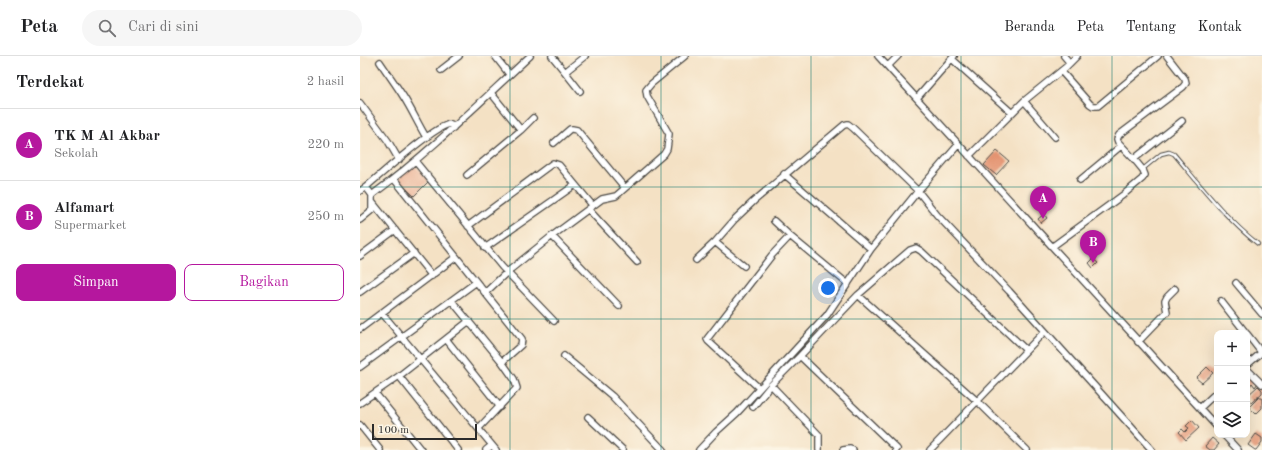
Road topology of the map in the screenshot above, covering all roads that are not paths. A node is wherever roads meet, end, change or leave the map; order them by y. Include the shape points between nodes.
1 (459, 56) edge
2 (495, 56) edge
3 (530, 56) edge
4 (552, 56) edge
5 (585, 56) edge
6 (685, 56) edge
7 (878, 56) edge
8 (898, 56) edge
9 (1064, 56) edge
10 (1077, 56) edge
11 (1158, 56) edge
12 (1167, 56) edge
13 (953, 57) edge
14 (380, 62) dead end
15 (1070, 63) junction
16 (888, 66) junction
17 (441, 70) dead end
18 (1061, 71) junction
19 (566, 72) junction
20 (509, 74) junction
21 (580, 91) dead end
22 (491, 93) junction
23 (916, 98) junction
24 (1024, 101) junction
25 (360, 103) edge
26 (1012, 113) junction
27 (533, 118) dead end
28 (1182, 121) dead end
29 (453, 128) junction
30 (521, 130) junction
31 (426, 137) junction
32 (1054, 137) dead end
33 (554, 143) dead end
34 (958, 145) junction
35 (1121, 146) junction
36 (969, 156) junction
37 (1134, 159) junction
38 (399, 160) junction
39 (415, 161) junction
40 (1143, 170) junction
41 (784, 174) junction
42 (467, 175) dead end
43 (394, 179) junction
44 (1080, 180) dead end
45 (575, 185) junction
46 (366, 187) junction
47 (625, 188) junction
48 (360, 191) edge
49 (918, 191) junction
50 (372, 195) junction
51 (373, 203) junction
52 (591, 208) junction
53 (360, 220) edge
54 (774, 221) dead end
55 (468, 226) junction
56 (395, 230) junction
57 (552, 236) junction
58 (790, 236) junction
59 (714, 242) junction
60 (1258, 244) dead end
61 (1053, 246) junction
62 (485, 248) junction
63 (871, 249) junction
64 (414, 253) junction
65 (360, 256) edge
66 (456, 257) junction
67 (696, 260) dead end
68 (637, 262) dead end
69 (744, 266) dead end
70 (508, 272) junction
71 (432, 276) junction
72 (475, 283) junction
73 (1236, 283) dead end
74 (848, 284) junction
75 (1176, 289) dead end
76 (360, 292) edge
77 (485, 293) junction
78 (858, 295) junction
79 (452, 300) junction
80 (1221, 301) dead end
81 (619, 306) dead end
82 (382, 313) junction
83 (1262, 314) edge
84 (469, 321) junction
85 (554, 321) dead end
86 (360, 329) edge
87 (1244, 330) edge
88 (1046, 331) junction
89 (402, 337) junction
90 (1250, 338) edge
91 (446, 339) junction
92 (1138, 342) junction
93 (1026, 350) junction
94 (1262, 352) edge
95 (564, 356) dead end
96 (800, 356) junction
97 (421, 359) junction
98 (502, 362) junction
99 (1250, 362) edge
100 (360, 367) edge
101 (1250, 371) edge
102 (399, 376) junction
103 (1262, 384) edge
104 (771, 385) junction
105 (759, 388) junction
106 (374, 393) junction
107 (1214, 395) edge
108 (977, 401) junction
109 (360, 404) edge
110 (500, 407) junction
111 (752, 407) dead end
112 (1200, 408) junction
113 (588, 417) dead end
114 (1214, 424) edge
115 (360, 425) edge
116 (479, 428) junction
117 (1227, 438) edge
118 (493, 448) edge
119 (380, 450) edge
120 (421, 450) edge
121 (458, 450) edge
122 (486, 450) edge
123 (623, 450) edge
124 (663, 450) edge
125 (699, 450) edge
126 (819, 450) edge
127 (843, 450) edge
128 (853, 450) edge
129 (897, 450) edge
130 (930, 450) edge
131 (1027, 450) edge
132 (1152, 450) edge
133 (1238, 450) edge

1 - 17 street
2 - 20 street
3 - 20 street
4 - 19 street
5 - 19 street
6 - 47 street via 646,90 669,134 667,149
7 - 16 street
8 - 16 street
9 - 15 street
10 - 15 street
11 - 18 street via 1096,106 1090,104
12 - 35 street via 1185,79 1185,84 1119,135 1117,139
13 - 23 street
13 - 26 street
14 - 31 street via 403,95
15 - 18 street
16 - 23 street
18 - 24 street
19 - 21 street
20 - 22 street
22 - 29 street
22 - 30 street
23 - 34 street
24 - 26 street
24 - 32 street
25 - 38 street
26 - 36 street
27 - 30 street
28 - 37 street
29 - 31 street via 451,124 446,124
29 - 39 street
30 - 42 street
31 - 38 street
33 - 47 street via 570,129 577,130
34 - 36 street
34 - 49 street
35 - 37 street
35 - 44 street
36 - 61 street
37 - 40 street
38 - 46 street
39 - 43 street
39 - 55 street
40 - 60 lane via 1161,154 1174,154 1231,220
40 - 61 street via 1145,175 1142,179
41 - 49 street via 839,128 848,124
41 - 59 street
41 - 63 street
43 - 50 street
43 - 66 street
45 - 52 street
45 - 55 street via 559,165 553,163
45 - 62 street
46 - 48 street
46 - 50 street
47 - 52 street via 616,196 605,198
49 - 63 street
49 - 88 street via 937,215
50 - 51 street
51 - 53 street via 371,212
51 - 56 street
52 - 57 street
52 - 68 street
54 - 58 street
55 - 62 street
56 - 64 street
56 - 65 street
57 - 70 street
57 - 81 street
58 - 74 street
58 - 105 street via 707,338
59 - 67 street
59 - 69 street
61 - 92 street
62 - 70 street
63 - 74 street
64 - 71 street
64 - 76 street
66 - 71 street
66 - 72 street
70 - 77 street
70 - 85 street
71 - 82 street
72 - 77 street
72 - 79 street
73 - 83 street
74 - 105 street via 827,315
75 - 92 street via 1165,301 1168,312
77 - 98 street via 522,340 521,345
78 - 93 street via 910,250 918,249
78 - 96 street
78 - 108 street
79 - 84 street
79 - 89 street
80 - 87 street
82 - 86 street
82 - 89 street
84 - 91 street
84 - 98 street
88 - 93 street
88 - 132 street
89 - 97 street
89 - 100 street
90 - 94 street
91 - 97 street
91 - 110 street
92 - 112 street
93 - 108 street
94 - 99 street
95 - 124 street via 612,396
96 - 104 street
96 - 129 street
97 - 102 street
97 - 116 street
98 - 110 street via 517,388
101 - 103 street
102 - 106 street
102 - 121 street
104 - 111 street
104 - 126 street via 819,435
105 - 125 street
106 - 109 street
106 - 120 street
107 - 112 street
108 - 130 street
108 - 131 street
110 - 116 street
112 - 114 street
113 - 123 street
115 - 119 street
116 - 118 street
117 - 133 street
118 - 122 street
127 - 128 street

